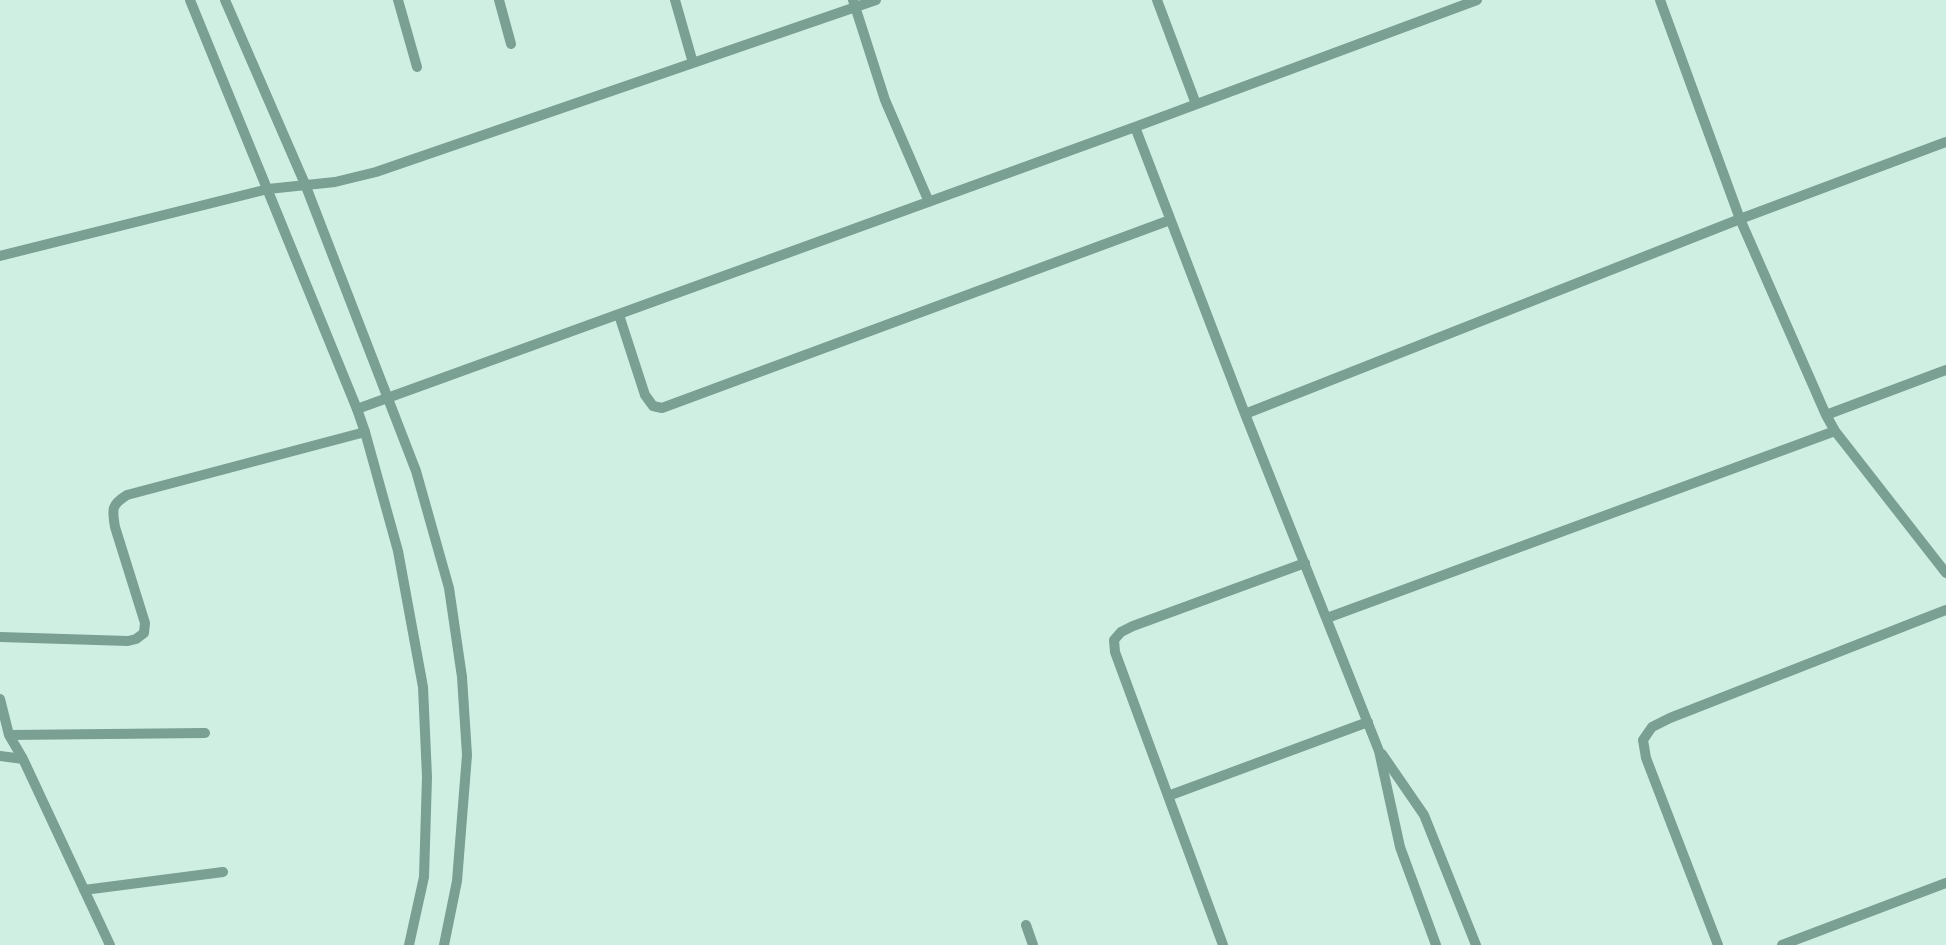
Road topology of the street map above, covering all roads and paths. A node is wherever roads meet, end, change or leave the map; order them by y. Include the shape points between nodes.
1 (190, 0) edge
2 (226, 0) edge
3 (398, 0) edge
4 (499, 0) edge
5 (675, 0) edge
6 (876, 0) edge
7 (1157, 0) edge
8 (1477, 0) edge
9 (1660, 0) edge
10 (854, 3) edge
11 (511, 44) dead end
12 (693, 63) junction
13 (417, 67) dead end
14 (1196, 104) junction
15 (1135, 127) junction
16 (1946, 142) edge
17 (305, 184) junction
18 (268, 189) junction
19 (929, 202) junction
20 (1740, 219) junction
21 (1170, 220) junction
22 (0, 256) edge
23 (619, 315) junction
24 (1946, 370) edge
25 (388, 399) junction
26 (357, 409) junction
27 (1245, 414) junction
28 (1826, 415) junction
29 (1835, 431) junction
30 (365, 432) junction
31 (1305, 563) junction
32 (1946, 574) edge
33 (1946, 610) edge
34 (1327, 618) junction
35 (0, 637) edge
36 (0, 699) edge
37 (1368, 722) junction
38 (205, 733) dead end
39 (9, 735) junction
40 (1379, 751) junction
41 (0, 756) edge
42 (23, 759) junction
43 (1168, 796) junction
44 (223, 872) dead end
45 (1946, 884) edge
46 (84, 890) junction
47 (1026, 925) dead end
48 (110, 945) edge
49 (409, 945) edge
50 (444, 945) edge
51 (1033, 945) edge
52 (1223, 945) edge
53 (1436, 945) edge
54 (1476, 945) edge
55 (1718, 945) edge
56 (1782, 945) edge

1 - 18 street
2 - 17 street
3 - 13 street
4 - 11 street
5 - 12 street
6 - 10 street
7 - 14 street
8 - 14 street
9 - 20 street
10 - 12 street
10 - 19 street via 885,100
12 - 17 street via 376,172 335,182
14 - 15 street
15 - 19 street
15 - 21 street
16 - 20 street
17 - 18 street
17 - 25 street
18 - 22 street
18 - 26 street
19 - 23 street
20 - 27 street
20 - 28 street
21 - 23 street via 662,408 653,406 645,395
21 - 27 street
23 - 25 street
24 - 28 street
25 - 26 street
25 - 50 street via 416,471 449,588 462,677 466,756 457,881
26 - 30 street
27 - 31 street
28 - 29 street
29 - 32 street
29 - 34 street
30 - 35 street via 127,494 116,501 112,512 114,527 145,623 144,634 136,639 128,641
30 - 49 street via 398,551 423,687 427,777 424,877
31 - 34 street
31 - 43 street via 1133,626 1121,632 1114,640 1115,652
33 - 55 street via 1670,718 1652,727 1643,740 1646,758
34 - 37 street
36 - 39 street
37 - 40 street
37 - 43 street
38 - 39 street
39 - 42 street
40 - 53 street via 1400,847
40 - 54 street via 1424,815
41 - 42 street
42 - 46 street
43 - 52 street
44 - 46 street
45 - 56 street
46 - 48 street
47 - 51 street

